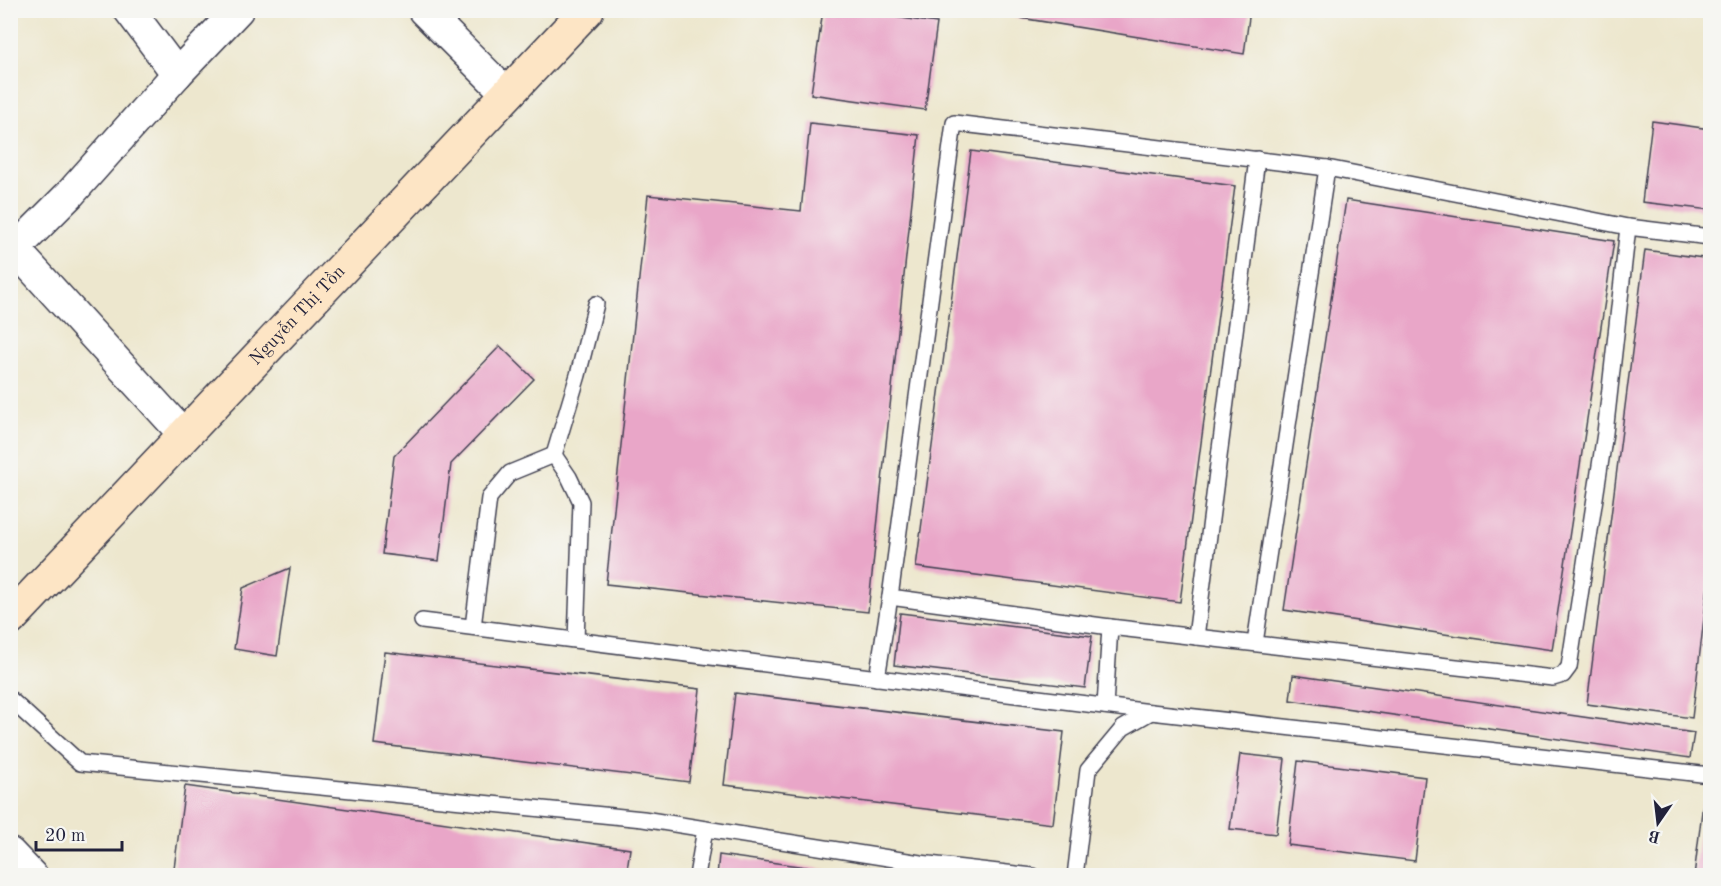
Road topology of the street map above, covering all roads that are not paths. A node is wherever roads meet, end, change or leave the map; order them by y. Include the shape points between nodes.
1 (129, 10) edge
2 (238, 10) edge
3 (423, 10) edge
4 (587, 10) edge
5 (177, 74) junction
6 (508, 95) junction
7 (1257, 159) junction
8 (1327, 168) junction
9 (1629, 227) junction
10 (1710, 237) edge
11 (12, 249) edge
12 (596, 304) dead end
13 (185, 436) junction
14 (554, 455) junction
15 (890, 597) junction
16 (10, 619) edge
17 (422, 621) dead end
18 (473, 627) junction
19 (1110, 627) junction
20 (1196, 637) junction
21 (576, 640) junction
22 (1255, 643) junction
23 (877, 678) junction
24 (10, 699) edge
25 (1105, 706) junction
26 (1151, 712) junction
27 (1710, 775) edge
28 (705, 829) junction
29 (10, 853) edge
30 (919, 869) edge
31 (32, 876) edge
32 (697, 876) edge
33 (1034, 876) edge
34 (1075, 876) edge

1 - 5 street
2 - 5 street
3 - 6 street
4 - 6 street, Nguyễn Thị Tồn
5 - 11 street via 70,194
6 - 13 street, Nguyễn Thị Tồn
7 - 8 lane
7 - 15 lane via 954,123
7 - 20 lane
8 - 9 lane
8 - 22 lane
9 - 10 lane
9 - 22 lane via 1605,433 1569,667 1563,675 1552,678
11 - 13 street
12 - 14 lane
13 - 16 street, Nguyễn Thị Tồn
14 - 18 lane via 510,472 489,498
14 - 21 lane via 581,502
15 - 19 lane
15 - 23 lane
17 - 18 lane
18 - 21 lane
19 - 20 lane
19 - 25 lane
20 - 22 lane
21 - 23 lane
23 - 25 lane
24 - 28 lane via 80,763 643,819
25 - 26 lane
26 - 27 lane
26 - 34 lane via 1123,728 1088,770
28 - 30 lane
28 - 32 lane
29 - 31 street
30 - 33 lane

